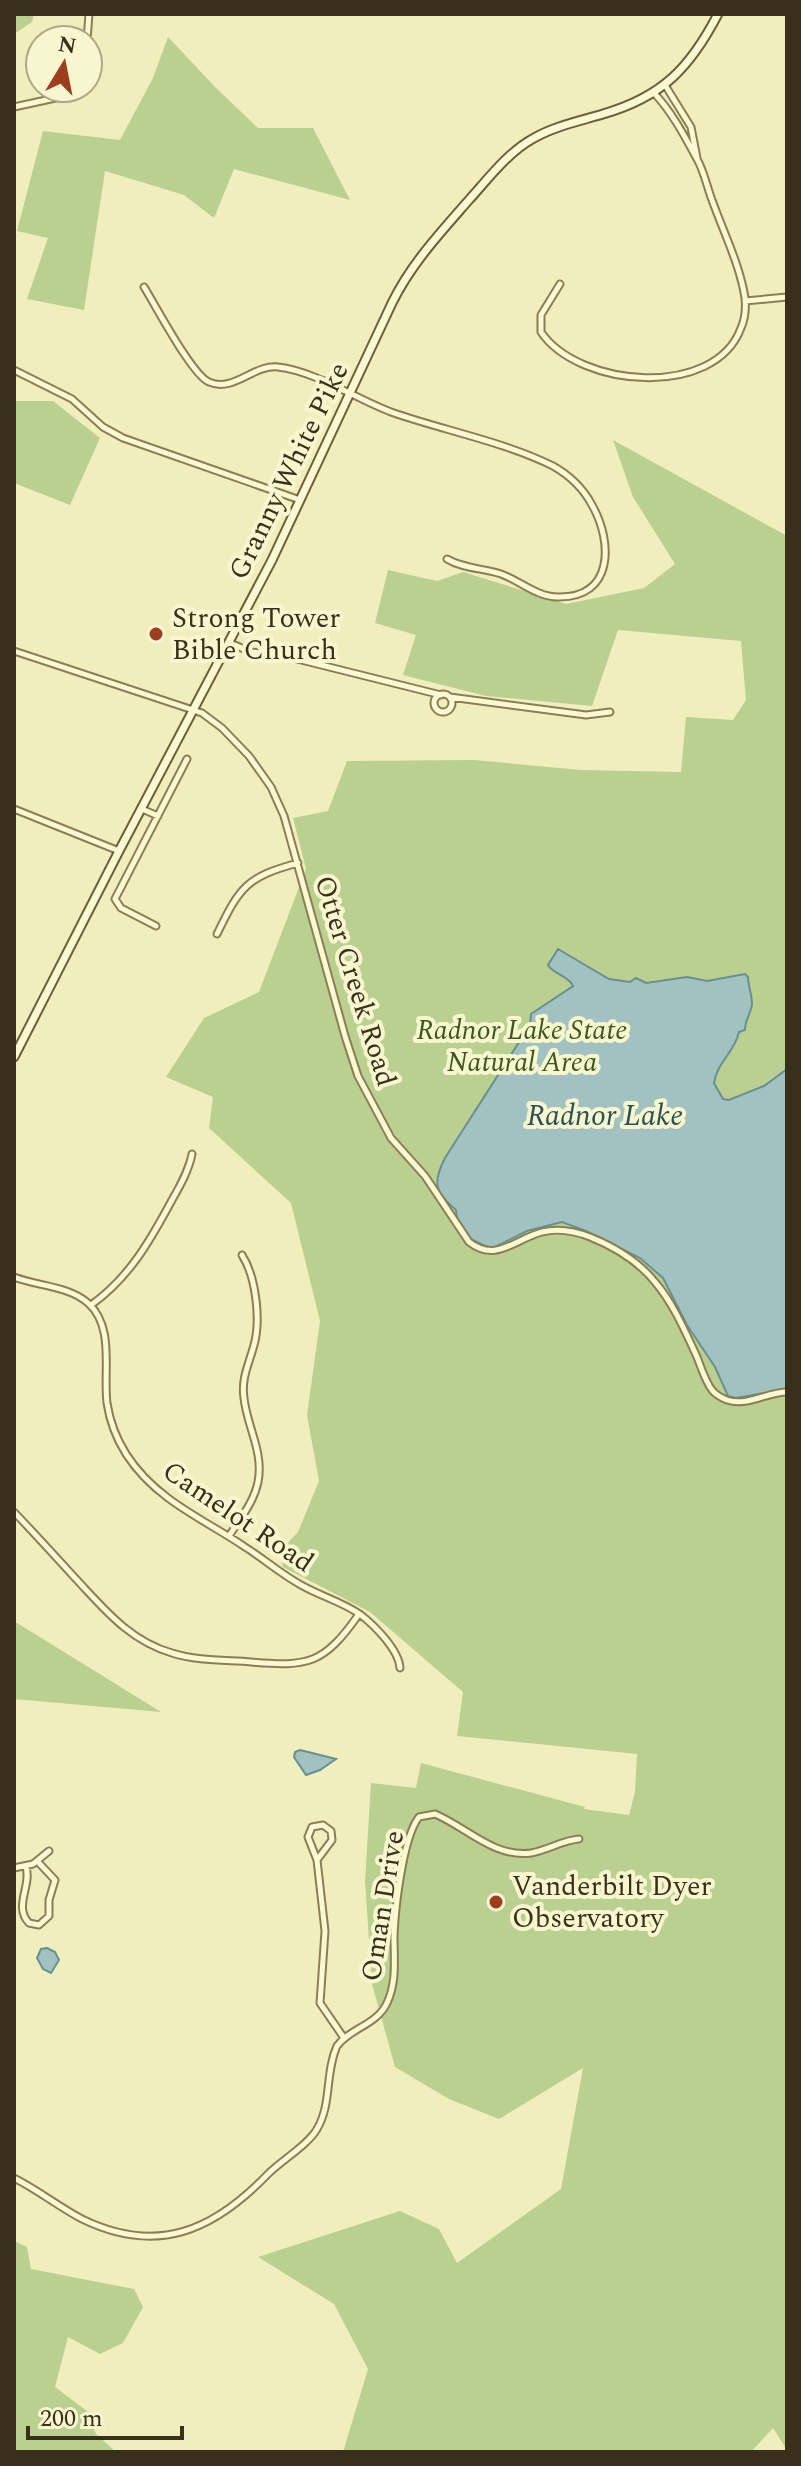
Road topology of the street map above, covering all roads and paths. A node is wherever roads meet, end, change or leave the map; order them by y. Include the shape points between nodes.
1 (718, 14) edge
2 (665, 85) junction
3 (654, 93) junction
4 (697, 159) junction
5 (560, 284) dead end
6 (144, 287) dead end
7 (787, 297) edge
8 (745, 301) junction
9 (14, 370) edge
10 (351, 396) junction
11 (301, 501) junction
12 (447, 559) dead end
13 (230, 643) junction
14 (14, 651) edge
15 (441, 695) junction
16 (450, 697) junction
17 (195, 709) junction
18 (610, 712) dead end
19 (187, 759) dead end
20 (14, 809) edge
21 (142, 809) junction
22 (158, 816) junction
23 (119, 851) junction
24 (298, 863) junction
25 (156, 926) dead end
26 (217, 934) dead end
27 (14, 1057) edge
28 (192, 1154) dead end
29 (242, 1255) dead end
30 (14, 1277) edge
31 (91, 1305) junction
32 (787, 1392) edge
33 (14, 1512) edge
34 (229, 1536) junction
35 (359, 1614) junction
36 (400, 1668) dead end
37 (579, 1839) dead end
38 (49, 1851) dead end
39 (317, 1860) junction
40 (38, 1862) junction
41 (26, 1867) junction
42 (14, 1868) edge
43 (344, 2038) junction
44 (14, 2178) edge

1 - 2 main road, Granny White Pike via 691,58
2 - 3 main road, Granny White Pike
2 - 4 street via 691,127
3 - 4 street
3 - 10 main road, Granny White Pike via 546,132 498,168 411,270
4 - 8 street
5 - 8 street via 541,315 543,334 591,368 629,378 687,372 714,361 737,337
6 - 10 street via 196,372 210,383 234,382 276,366
7 - 8 street
9 - 11 street via 72,399 123,438
10 - 11 main road, Granny White Pike
10 - 12 street via 560,470 593,507 603,532 601,576 590,589 573,596 537,592 502,574
11 - 13 main road, Granny White Pike
13 - 15 street
13 - 17 main road, Granny White Pike
14 - 17 street, Otter Creek Road
15 - 16 street
15 - 16 street via 434,703 440,712 451,709
16 - 18 street via 586,715
17 - 21 main road, Granny White Pike
17 - 24 street, Otter Creek Road via 234,739 264,776 282,809
19 - 22 street
20 - 23 street
21 - 22 street
21 - 23 main road, Granny White Pike
22 - 25 street via 115,899 118,906
23 - 27 main road, Granny White Pike
24 - 26 street via 248,883
24 - 32 street, Otter Creek Road via 362,1085 391,1138 425,1176 465,1238 491,1252 556,1230 599,1241 632,1259 657,1284 716,1394 737,1402
28 - 31 street via 141,1255
29 - 34 street via 256,1307 255,1341 243,1389 259,1471 252,1498
30 - 31 street via 71,1293
31 - 34 street, Camelot Road via 104,1333 108,1406 124,1452 150,1483
33 - 35 street via 113,1620 138,1639 169,1652 300,1663 334,1646
34 - 35 street, Camelot Road via 302,1586
35 - 36 street, Camelot Road via 396,1654
37 - 43 street, Oman Drive via 515,1853 435,1814 419,1817 407,1843 388,2001 376,2018
38 - 40 street
39 - 39 street via 308,1835 312,1827 323,1825 332,1840
39 - 43 street via 325,1938 320,2003
40 - 41 street
40 - 41 street via 55,1880 49,1916 39,1925 23,1915
41 - 42 street
43 - 44 street via 334,2052 325,2111 315,2134 226,2211 192,2230 155,2236 101,2226

